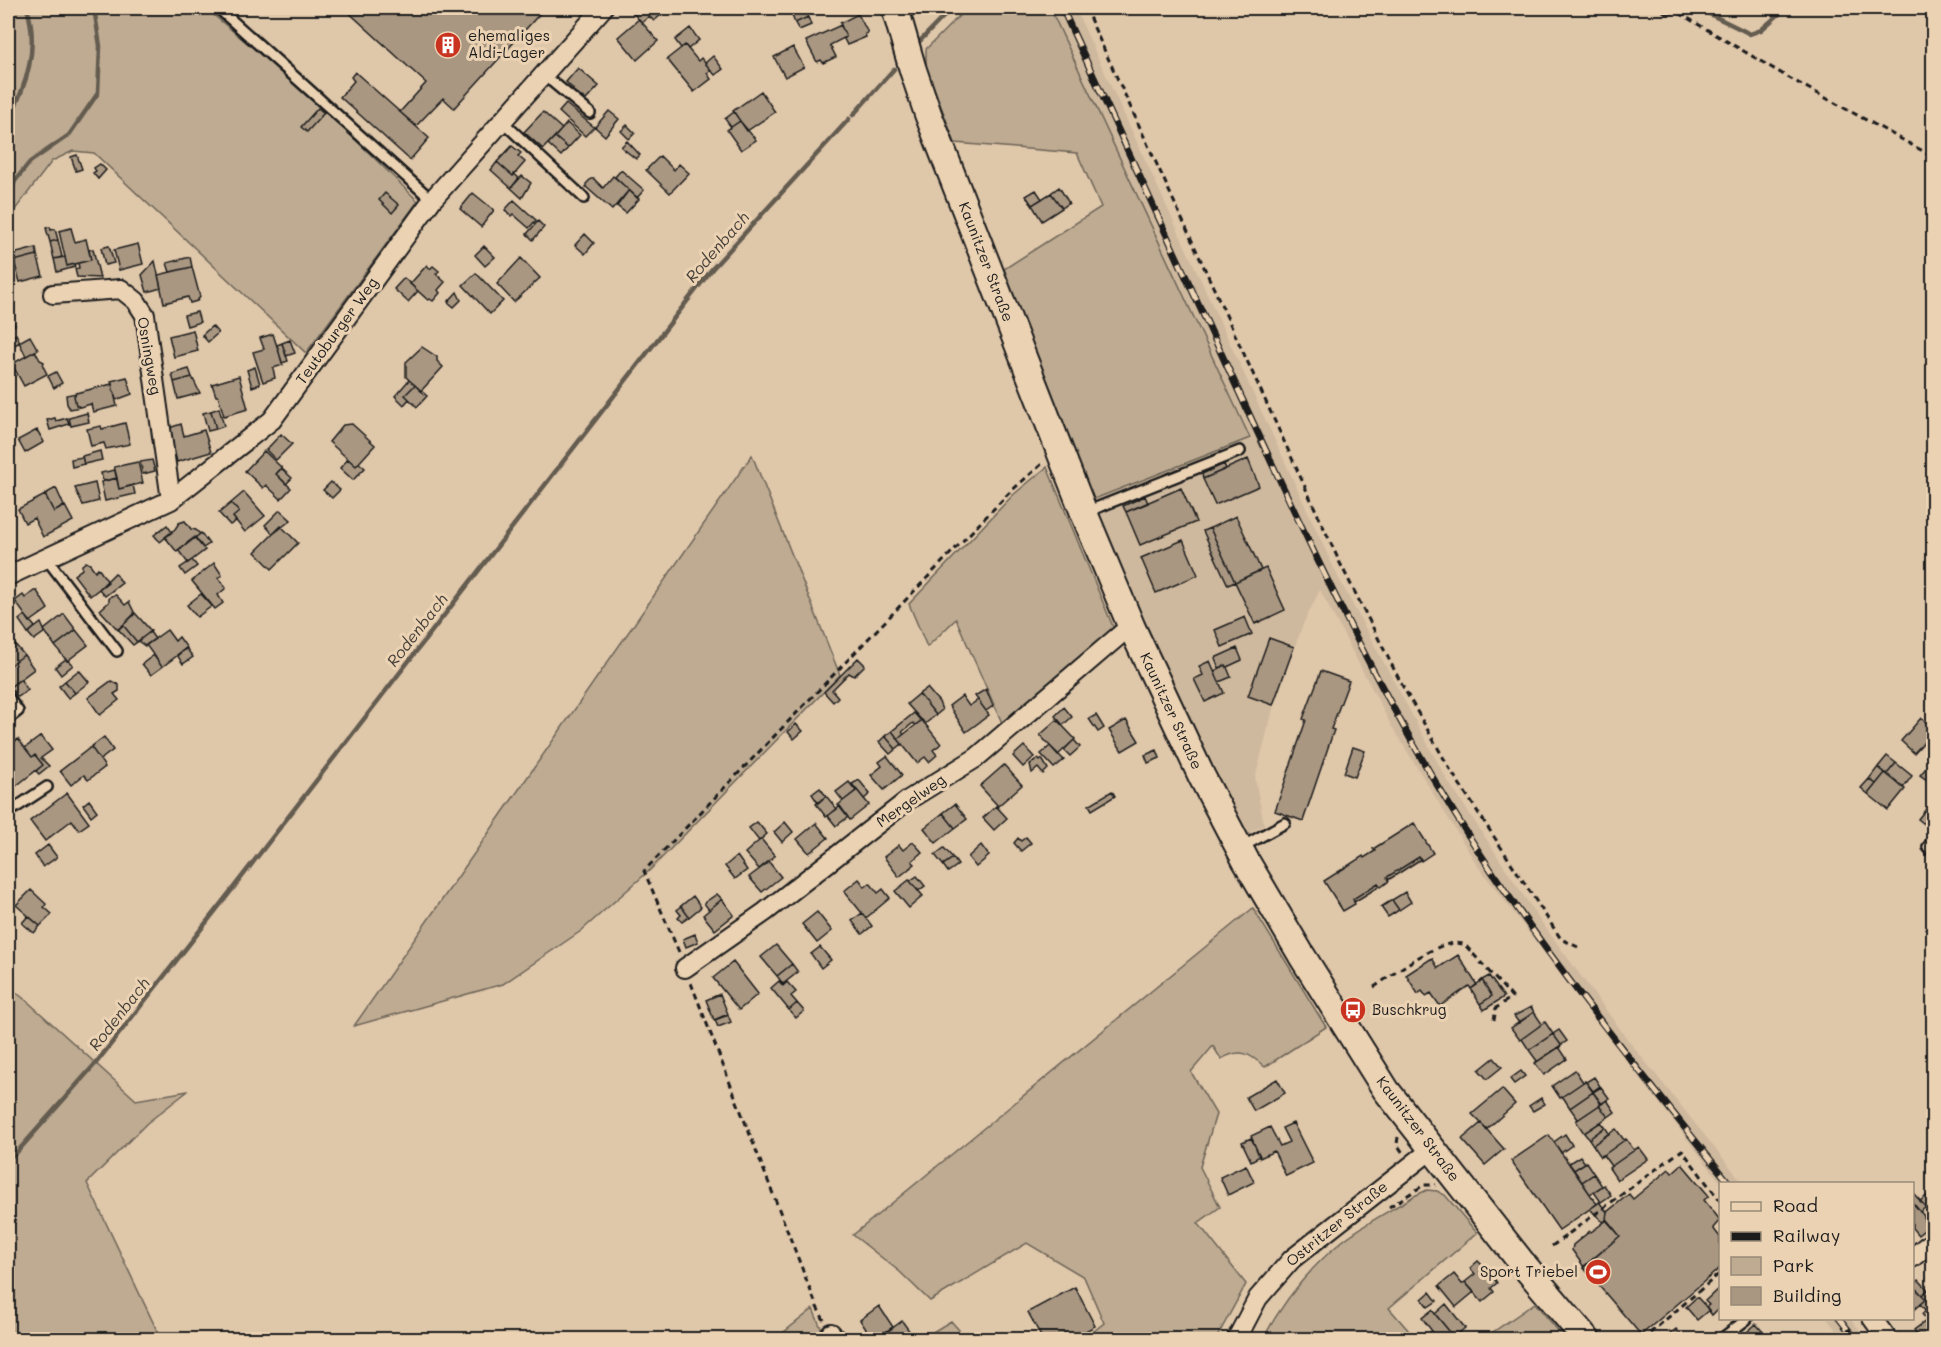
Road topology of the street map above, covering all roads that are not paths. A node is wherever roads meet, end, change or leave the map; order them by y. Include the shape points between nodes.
1 (218, 8) edge
2 (600, 8) edge
3 (895, 8) edge
4 (543, 74) junction
5 (590, 113) dead end
6 (502, 121) junction
7 (584, 198) dead end
8 (432, 200) junction
9 (53, 294) dead end
10 (1240, 451) dead end
11 (171, 500) junction
12 (1084, 513) junction
13 (46, 558) junction
14 (8, 576) edge
15 (1132, 628) junction
16 (117, 651) dead end
17 (8, 697) edge
18 (8, 719) edge
19 (47, 787) dead end
20 (8, 806) edge
21 (1285, 823) dead end
22 (1934, 839) edge
23 (1239, 849) junction
24 (1934, 853) edge
25 (685, 968) road end
26 (1431, 1150) junction
27 (1934, 1240) edge
28 (1914, 1256) edge
29 (1746, 1320) edge
30 (1873, 1320) edge
31 (1236, 1340) edge
32 (1587, 1340) edge
33 (1720, 1340) edge
34 (1888, 1340) edge

1 - 8 lane
2 - 4 street, Teutoburger Weg
3 - 12 street, Kaunitzer Straße via 928,114
4 - 5 lane
4 - 6 street, Teutoburger Weg
6 - 7 lane
6 - 8 street, Teutoburger Weg
8 - 11 street, Teutoburger Weg via 272,420
9 - 11 street, Osningweg via 121,289 145,315
10 - 12 lane
11 - 13 street, Teutoburger Weg
12 - 15 street, Kaunitzer Straße
13 - 14 street, Teutoburger Weg
13 - 16 lane
15 - 23 street, Kaunitzer Straße
15 - 25 street, Mergelweg via 976,758 909,800 765,912
17 - 18 lane via 18,711
19 - 20 lane via 15,808
21 - 23 lane
22 - 24 lane via 1928,846
23 - 26 street, Kaunitzer Straße via 1381,1081
26 - 31 street, Ostritzer Straße via 1292,1259 1258,1298
26 - 32 street, Kaunitzer Straße
27 - 28 street
29 - 33 lane
30 - 34 street

